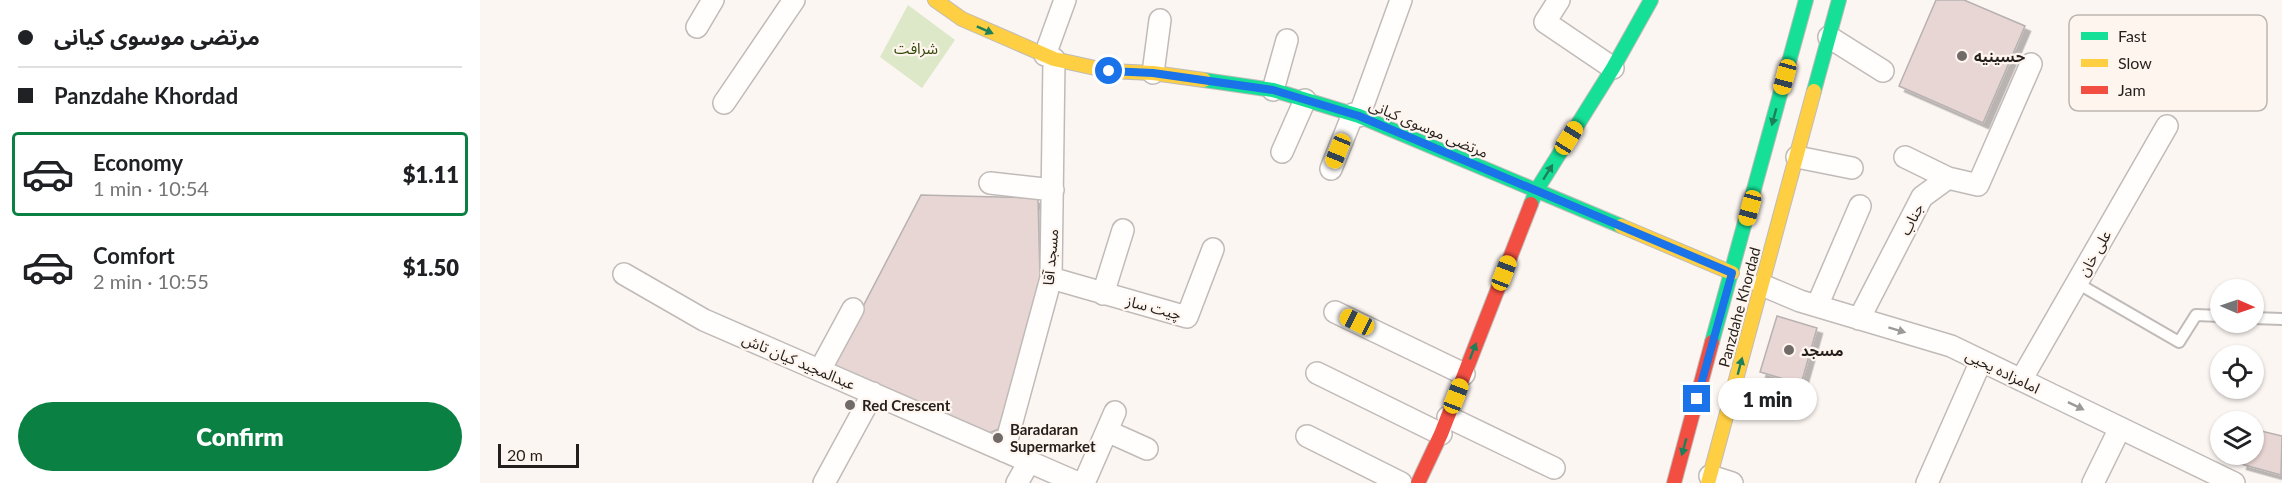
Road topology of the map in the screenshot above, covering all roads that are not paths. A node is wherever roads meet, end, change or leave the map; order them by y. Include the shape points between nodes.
1 (712, 0) edge
2 (794, 0) edge
3 (935, 0) edge
4 (1065, 0) edge
5 (1401, 0) edge
6 (1559, 0) edge
7 (1651, 0) edge
8 (1806, 0) edge
9 (1839, 0) edge
10 (1160, 20) dead end
11 (697, 27) dead end
12 (1829, 37) junction
13 (1287, 40) dead end
14 (1050, 57) junction
15 (2031, 64) dead end
16 (1613, 68) junction
17 (1883, 71) dead end
18 (1153, 73) junction
19 (1273, 90) junction
20 (1305, 100) junction
21 (724, 103) dead end
22 (1356, 115) junction
23 (2167, 126) dead end
24 (1282, 152) dead end
25 (1797, 157) junction
26 (1905, 158) dead end
27 (1851, 168) dead end
28 (1331, 169) dead end
29 (1948, 178) junction
30 (990, 183) dead end
31 (1053, 190) junction
32 (1536, 191) junction
33 (1860, 206) dead end
34 (1123, 230) dead end
35 (1214, 249) dead end
36 (1732, 273) junction
37 (624, 274) dead end
38 (1051, 278) junction
39 (2077, 283) junction
40 (1762, 285) junction
41 (1103, 294) junction
42 (1817, 306) junction
43 (853, 309) dead end
44 (1335, 312) dead end
45 (2210, 316) edge
46 (2264, 318) edge
47 (1859, 319) junction
48 (2282, 319) edge
49 (1981, 361) junction
50 (820, 370) junction
51 (1317, 373) dead end
52 (1464, 374) junction
53 (2021, 380) junction
54 (873, 393) junction
55 (1444, 425) junction
56 (2120, 428) junction
57 (1307, 436) dead end
58 (1147, 449) dead end
59 (1004, 451) junction
60 (1029, 462) junction
61 (1554, 468) dead end
62 (2194, 474) edge
63 (1709, 480) edge
64 (824, 483) edge
65 (1017, 483) edge
66 (1078, 483) edge
67 (1084, 483) edge
68 (1401, 483) edge
69 (1418, 483) edge
70 (1674, 483) edge
71 (1732, 483) edge
72 (1927, 483) edge
73 (2093, 483) edge
74 (2234, 483) edge

1 - 11 street
2 - 21 street
3 -> 14 street, مرتضی موسوی کیانی via 962,19
4 - 14 street, مسجد آقا
5 - 22 street
6 - 16 street via 1545,22
7 - 16 street
8 -> 36 street, Panzdahe Khordad
9 - 12 street, Panzdahe Khordad
10 - 18 street
12 - 17 street
12 - 25 street, Panzdahe Khordad
13 - 19 street
14 - 18 street, مرتضی موسوی کیانی via 1109,71
14 - 31 street, مسجد آقا
15 - 29 street via 1978,185
32 -> 16 street
18 - 19 street, مرتضی موسوی کیانی
19 - 20 street, مرتضی موسوی کیانی
20 - 22 street, مرتضی موسوی کیانی
20 - 24 street
22 - 28 street
22 - 32 street, مرتضی موسوی کیانی
23 - 39 street, علی خان
25 - 27 street
25 - 40 street, Panzdahe Khordad
26 - 29 street
29 - 47 street, جناب via 1922,197
30 - 31 street
31 - 38 street, مسجد آقا
32 - 36 street, مرتضی موسوی کیانی
52 -> 32 street
33 - 42 street
34 - 41 street
35 - 41 street, چیت ساز via 1187,317
36 -> 70 street, Panzdahe Khordad
37 - 50 street, عبدالمجید کیان تاش via 704,320
38 - 41 street, چیت ساز
38 - 59 street, مسجد آقا
39 - 45 lane via 2179,342 2196,315
39 - 53 street, علی خان
40 - 42 street, امامزاده یحیی
63 -> 40 street, Panzdahe Khordad
42 - 47 street, امامزاده یحیی
43 - 50 street
44 - 52 street
46 - 48 lane
47 -> 49 street, امامزاده یحیی via 1951,346
49 - 53 street, امامزاده یحیی
49 - 72 street
50 - 54 street, عبدالمجید کیان تاش
51 - 55 street
52 - 55 street
53 -> 56 street, امامزاده یحیی
54 - 59 street, عبدالمجید کیان تاش
54 - 64 street
55 - 61 street
55 - 69 street
56 - 62 street, امامزاده یحیی
56 - 73 street
57 - 68 street
58 - 67 street via 1111,421
59 - 60 street, عبدالمجید کیان تاش
60 - 65 street
60 - 66 street, عبدالمجید کیان تاش
62 - 74 street, امامزاده یحیی
63 - 71 street

